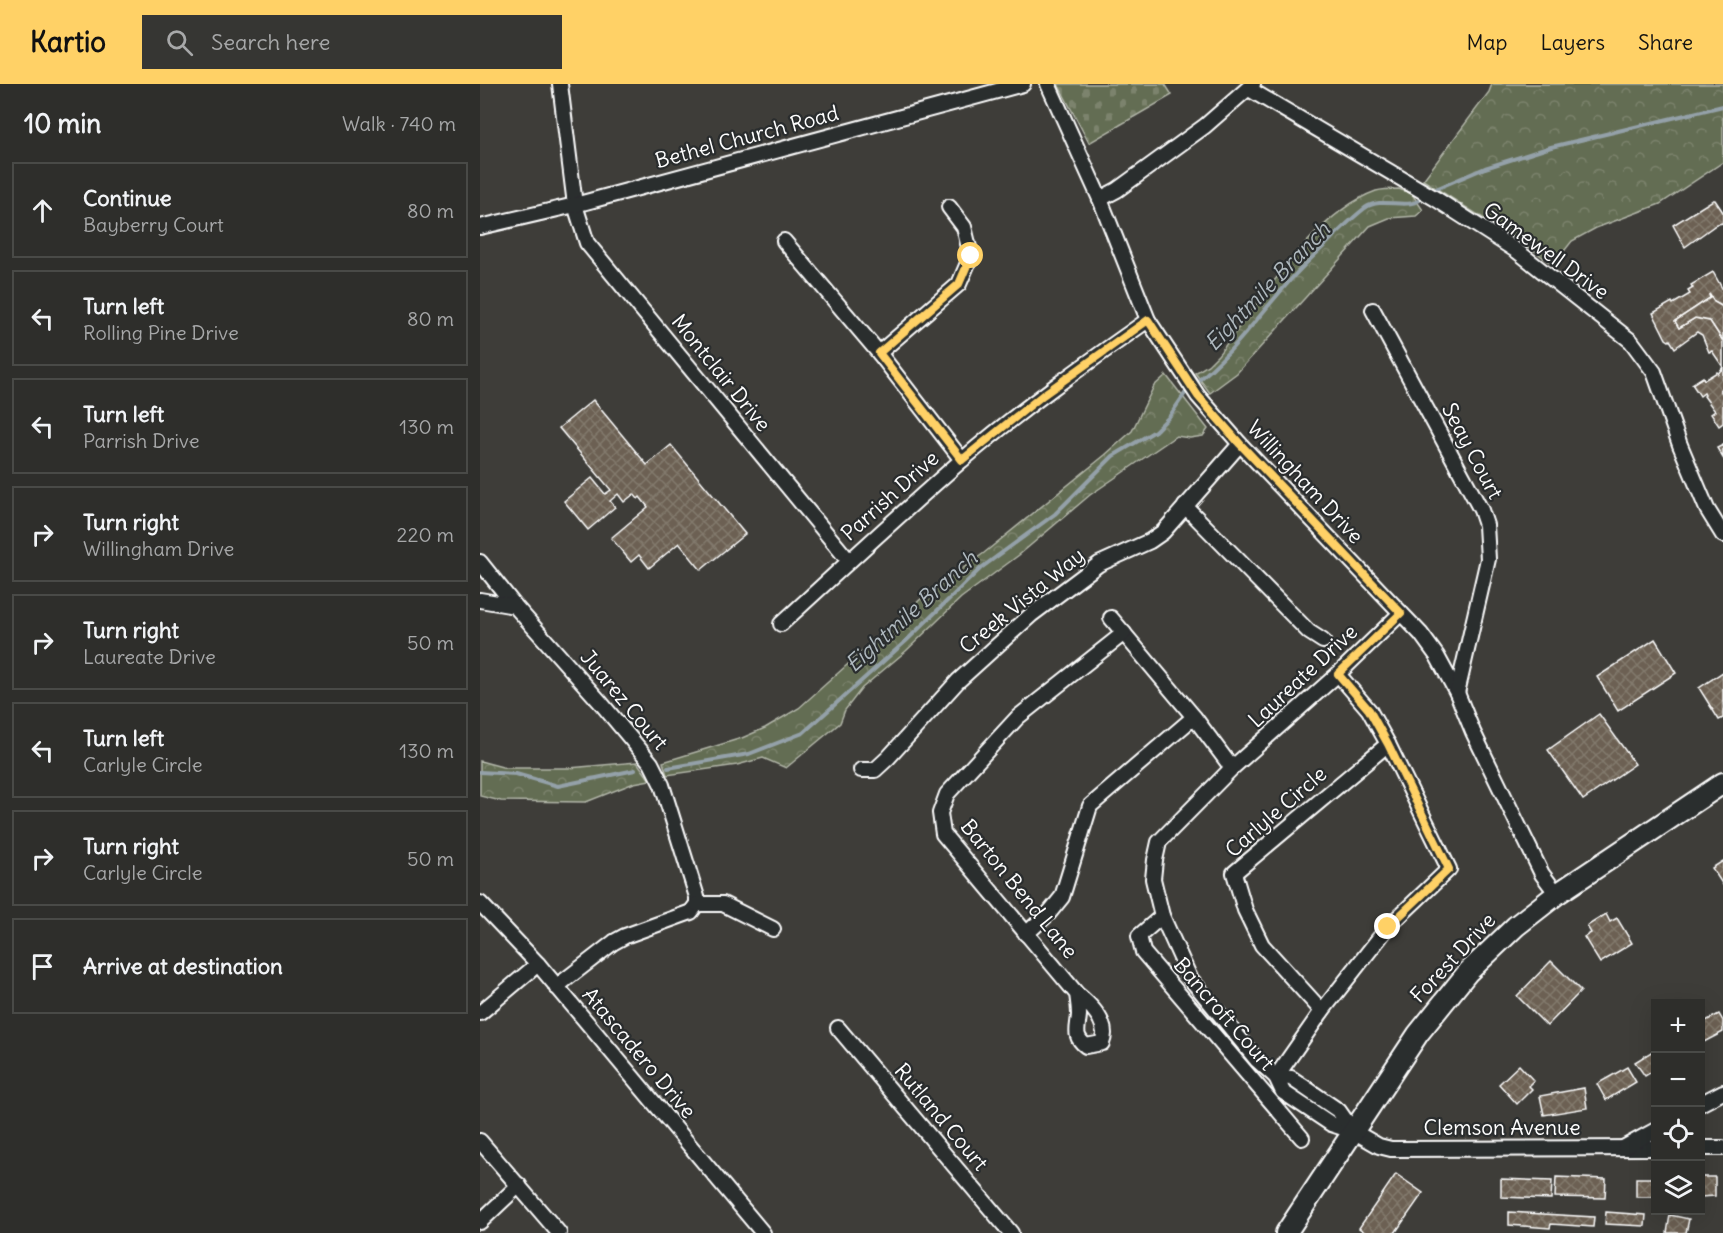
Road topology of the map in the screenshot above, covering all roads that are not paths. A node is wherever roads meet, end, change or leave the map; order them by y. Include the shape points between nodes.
1 (560, 84) edge
2 (1023, 84) edge
3 (1047, 84) edge
4 (1251, 86) edge
5 (1100, 199) junction
6 (574, 205) junction
7 (949, 207) dead end
8 (480, 227) edge
9 (784, 242) dead end
10 (1373, 310) dead end
11 (1148, 320) junction
12 (879, 353) junction
13 (1240, 444) junction
14 (962, 460) junction
15 (1185, 506) junction
16 (1723, 535) edge
17 (849, 561) junction
18 (480, 562) edge
19 (480, 600) edge
20 (515, 606) junction
21 (1401, 613) junction
22 (1111, 618) dead end
23 (782, 624) dead end
24 (1125, 633) junction
25 (1323, 641) dead end
26 (1338, 674) junction
27 (1457, 693) junction
28 (1194, 717) junction
29 (1388, 744) junction
30 (1232, 768) junction
31 (861, 770) dead end
32 (1723, 783) edge
33 (1557, 894) junction
34 (480, 903) edge
35 (697, 904) junction
36 (1162, 916) junction
37 (773, 929) dead end
38 (1026, 934) junction
39 (538, 964) junction
40 (556, 987) junction
41 (1077, 994) dead end
42 (1322, 1011) junction
43 (480, 1013) edge
44 (838, 1028) dead end
45 (1276, 1077) junction
46 (1723, 1092) edge
47 (1705, 1102) edge
48 (1353, 1131) junction
49 (1651, 1133) edge
50 (1302, 1138) dead end
51 (480, 1141) edge
52 (1623, 1148) junction
53 (1651, 1148) edge
54 (1705, 1148) edge
55 (1723, 1148) edge
56 (519, 1185) junction
57 (480, 1222) edge
58 (559, 1233) edge
59 (763, 1233) edge
60 (1011, 1233) edge
61 (1286, 1233) edge

1 - 6 street, Montclair Drive
2 - 6 street, Bethel Church Road
3 - 5 street, Willingham Drive
4 - 5 street via 1205,126
4 - 16 street, Gamewell Drive via 1516,251 1631,341 1654,372 1707,509
5 - 11 street, Willingham Drive
6 - 8 street, Bethel Church Road
6 - 17 street, Montclair Drive via 587,243
7 - 12 street via 964,227 971,256 959,284
9 - 12 street
10 - 27 street, Seay Court via 1486,525 1488,560
11 - 13 street, Willingham Drive via 1183,376
11 - 14 street, Parrish Drive via 1043,395
12 - 14 street
13 - 15 street, Creek Vista Way
13 - 21 street, Willingham Drive
14 - 17 street, Parrish Drive
15 - 25 street via 1309,632
15 - 31 street, Creek Vista Way via 1150,541 1099,564 1031,615 958,681 882,764 875,770
17 - 23 street, Parrish Drive
18 - 20 street, Juarez Court
19 - 20 street
20 - 35 street, Juarez Court via 655,770
21 - 26 street, Laureate Drive
21 - 27 street, Willingham Drive via 1421,633
22 - 24 street
24 - 28 street
24 - 38 street, Barton Bend Lane via 1018,717 947,794 940,813 943,834
26 - 29 street via 1369,710
26 - 30 street, Laureate Drive
27 - 33 street, Willingham Drive via 1542,874
28 - 30 street
28 - 38 street via 1090,806 1062,897
29 - 42 street via 1449,869 1388,927
29 - 42 street, Carlyle Circle via 1234,873 1245,910 1262,945
30 - 36 street, Laureate Drive via 1159,842 1153,879
32 - 33 main road, Forest Drive
33 - 48 main road, Forest Drive via 1516,926 1444,999
34 - 39 street, Atascadero Drive
35 - 37 street via 723,904
35 - 40 street via 691,912 614,942
36 - 45 street, Laureate Drive via 1190,978 1257,1060
36 - 50 street, Bancroft Court via 1139,936 1143,952
38 - 41 street, Barton Bend Lane
39 - 40 street, Atascadero Drive
39 - 43 street
40 - 59 street, Atascadero Drive
42 - 45 street
44 - 60 street, Rutland Court
45 - 48 street, Laureate Drive via 1291,1078 1339,1110
46 - 47 street
48 - 52 street, Clemson Avenue via 1391,1149
48 - 61 main road, Forest Drive
49 - 52 street
51 - 56 street
52 - 53 street, Clemson Avenue
54 - 55 street
56 - 57 street
56 - 58 street

